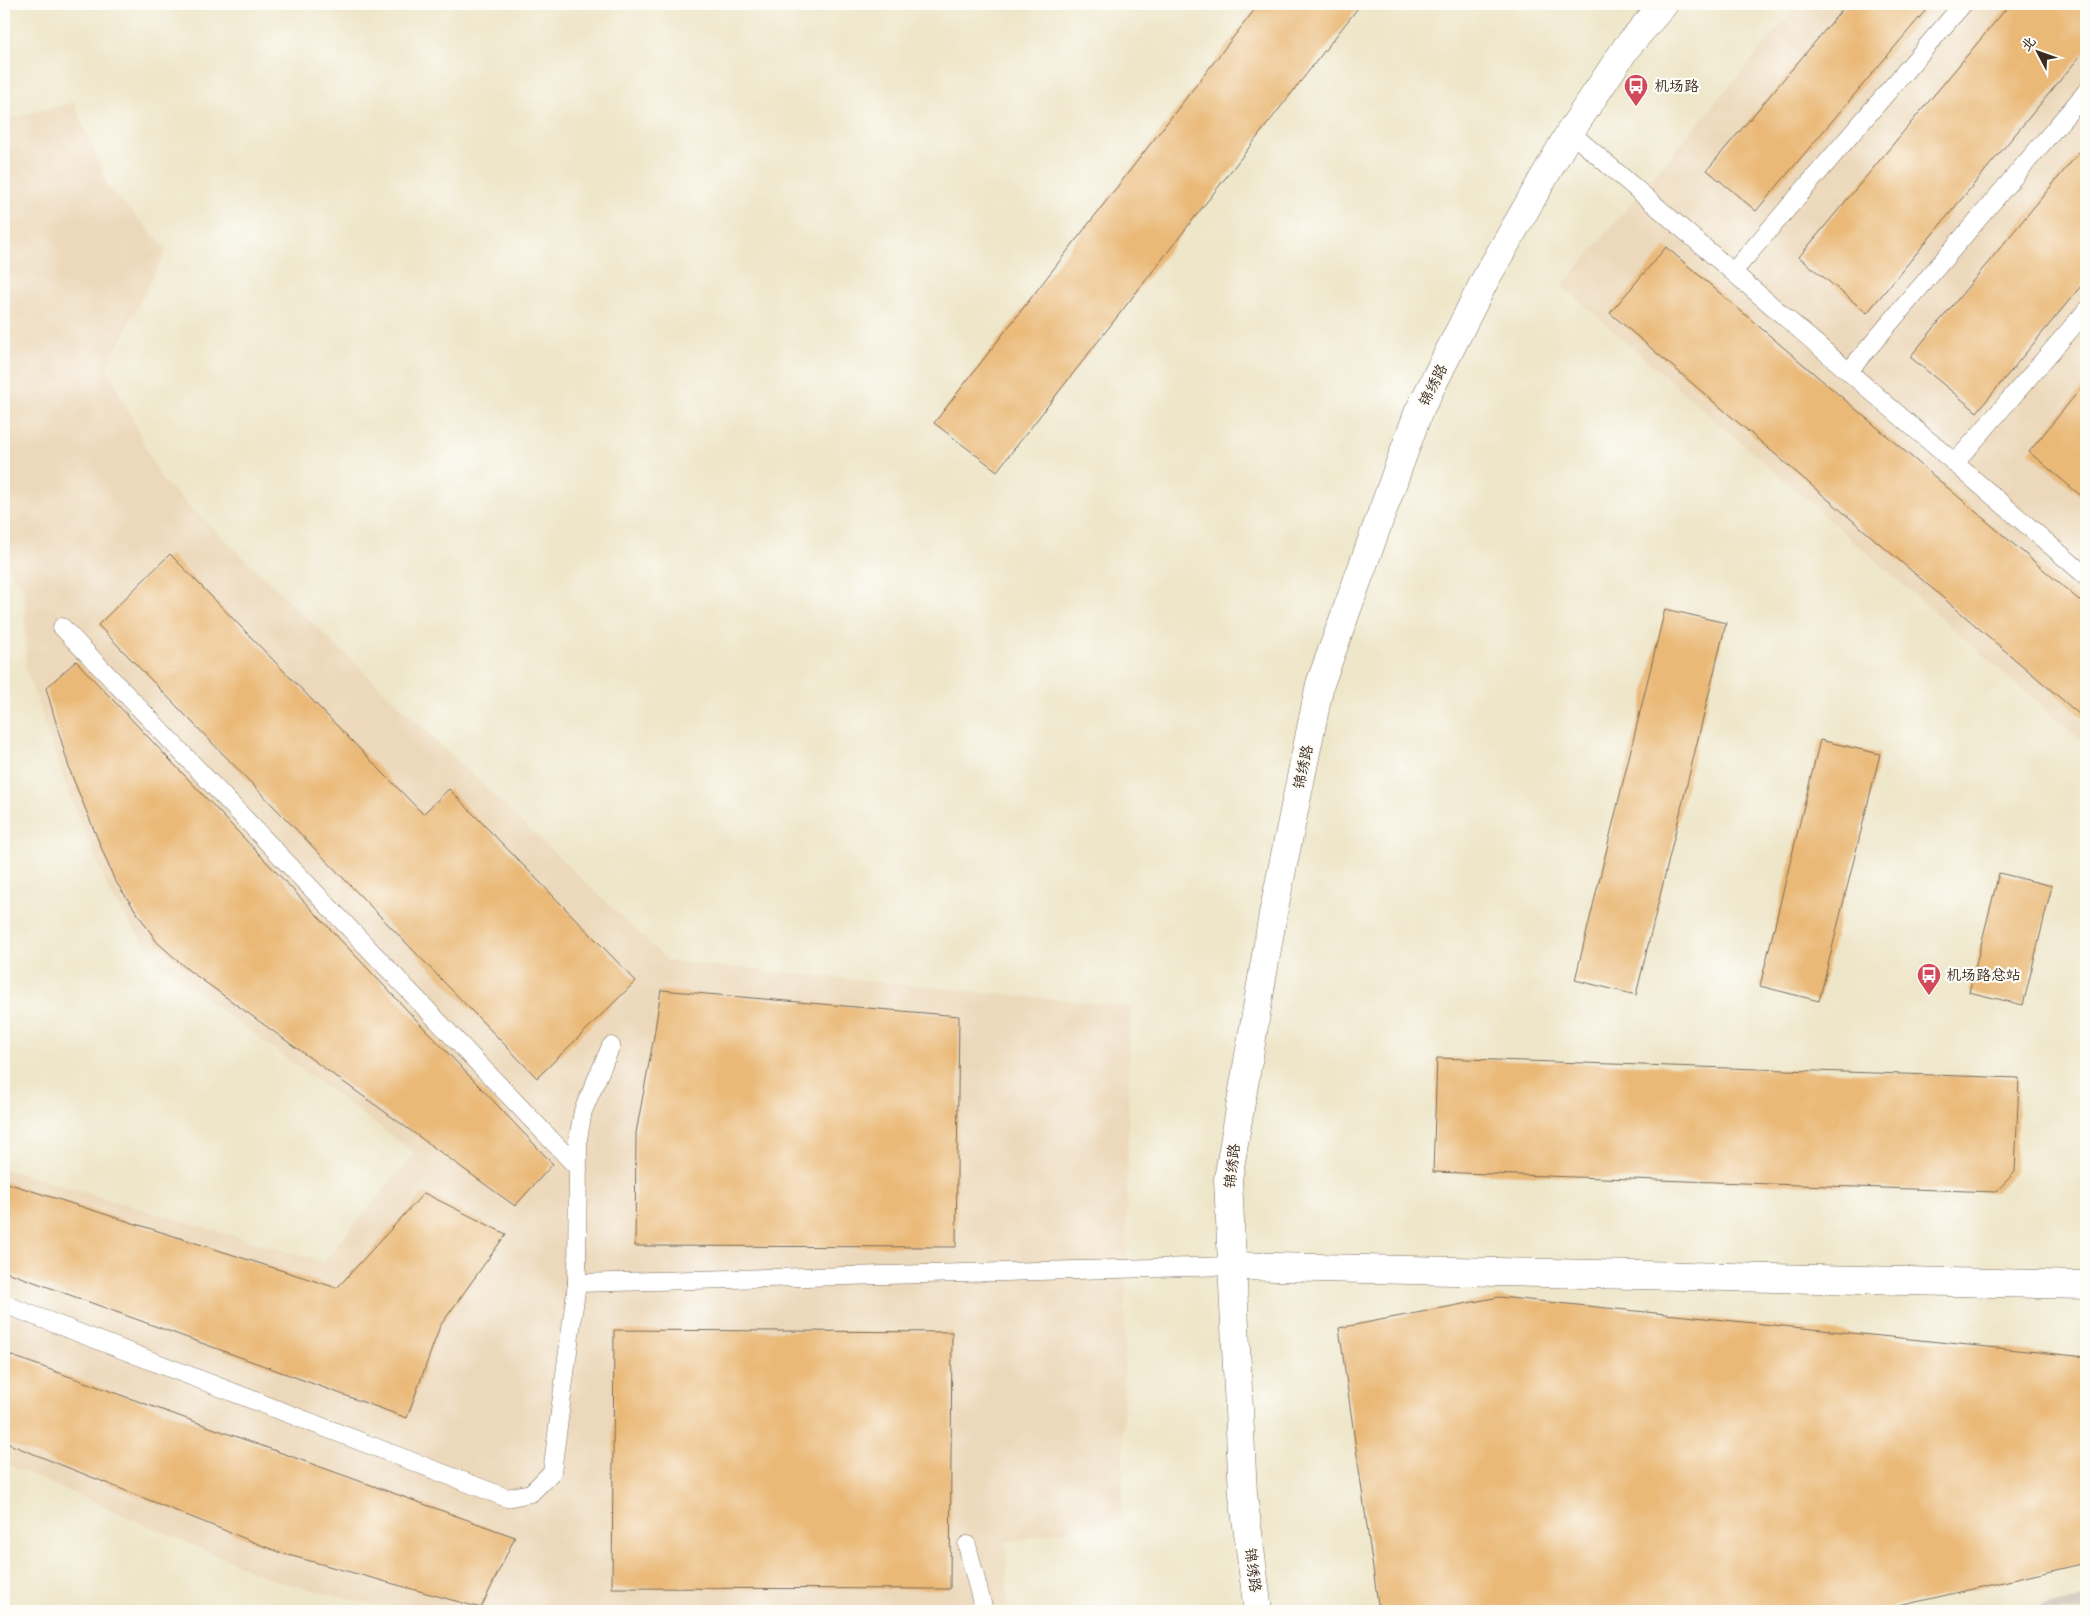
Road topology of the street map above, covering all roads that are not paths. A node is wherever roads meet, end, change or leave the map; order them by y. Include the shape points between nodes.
1 (1664, 4) edge
2 (1963, 4) edge
3 (2086, 92) edge
4 (1570, 132) junction
5 (1733, 272) junction
6 (2086, 312) edge
7 (1849, 371) junction
8 (1955, 464) junction
9 (2085, 572) edge
10 (62, 627) dead end
11 (611, 1046) dead end
12 (578, 1168) junction
13 (1231, 1266) junction
14 (577, 1283) junction
15 (2086, 1285) edge
16 (4, 1304) edge
17 (967, 1545) dead end
18 (984, 1611) edge
19 (1258, 1611) edge

1 - 4 street, 锦绣路 via 1626,48
2 - 5 lane
3 - 7 lane
4 - 5 lane
4 - 13 street, 锦绣路 via 1486,278 1418,413 1320,684 1273,914 1228,1179
5 - 7 lane
6 - 8 lane
7 - 8 lane
8 - 9 lane
10 - 12 lane
11 - 12 lane via 583,1111 578,1139
12 - 14 lane
13 - 14 lane
13 - 15 street
13 - 19 street, 锦绣路 via 1243,1494
14 - 16 lane via 552,1472 531,1493 506,1498
17 - 18 lane

